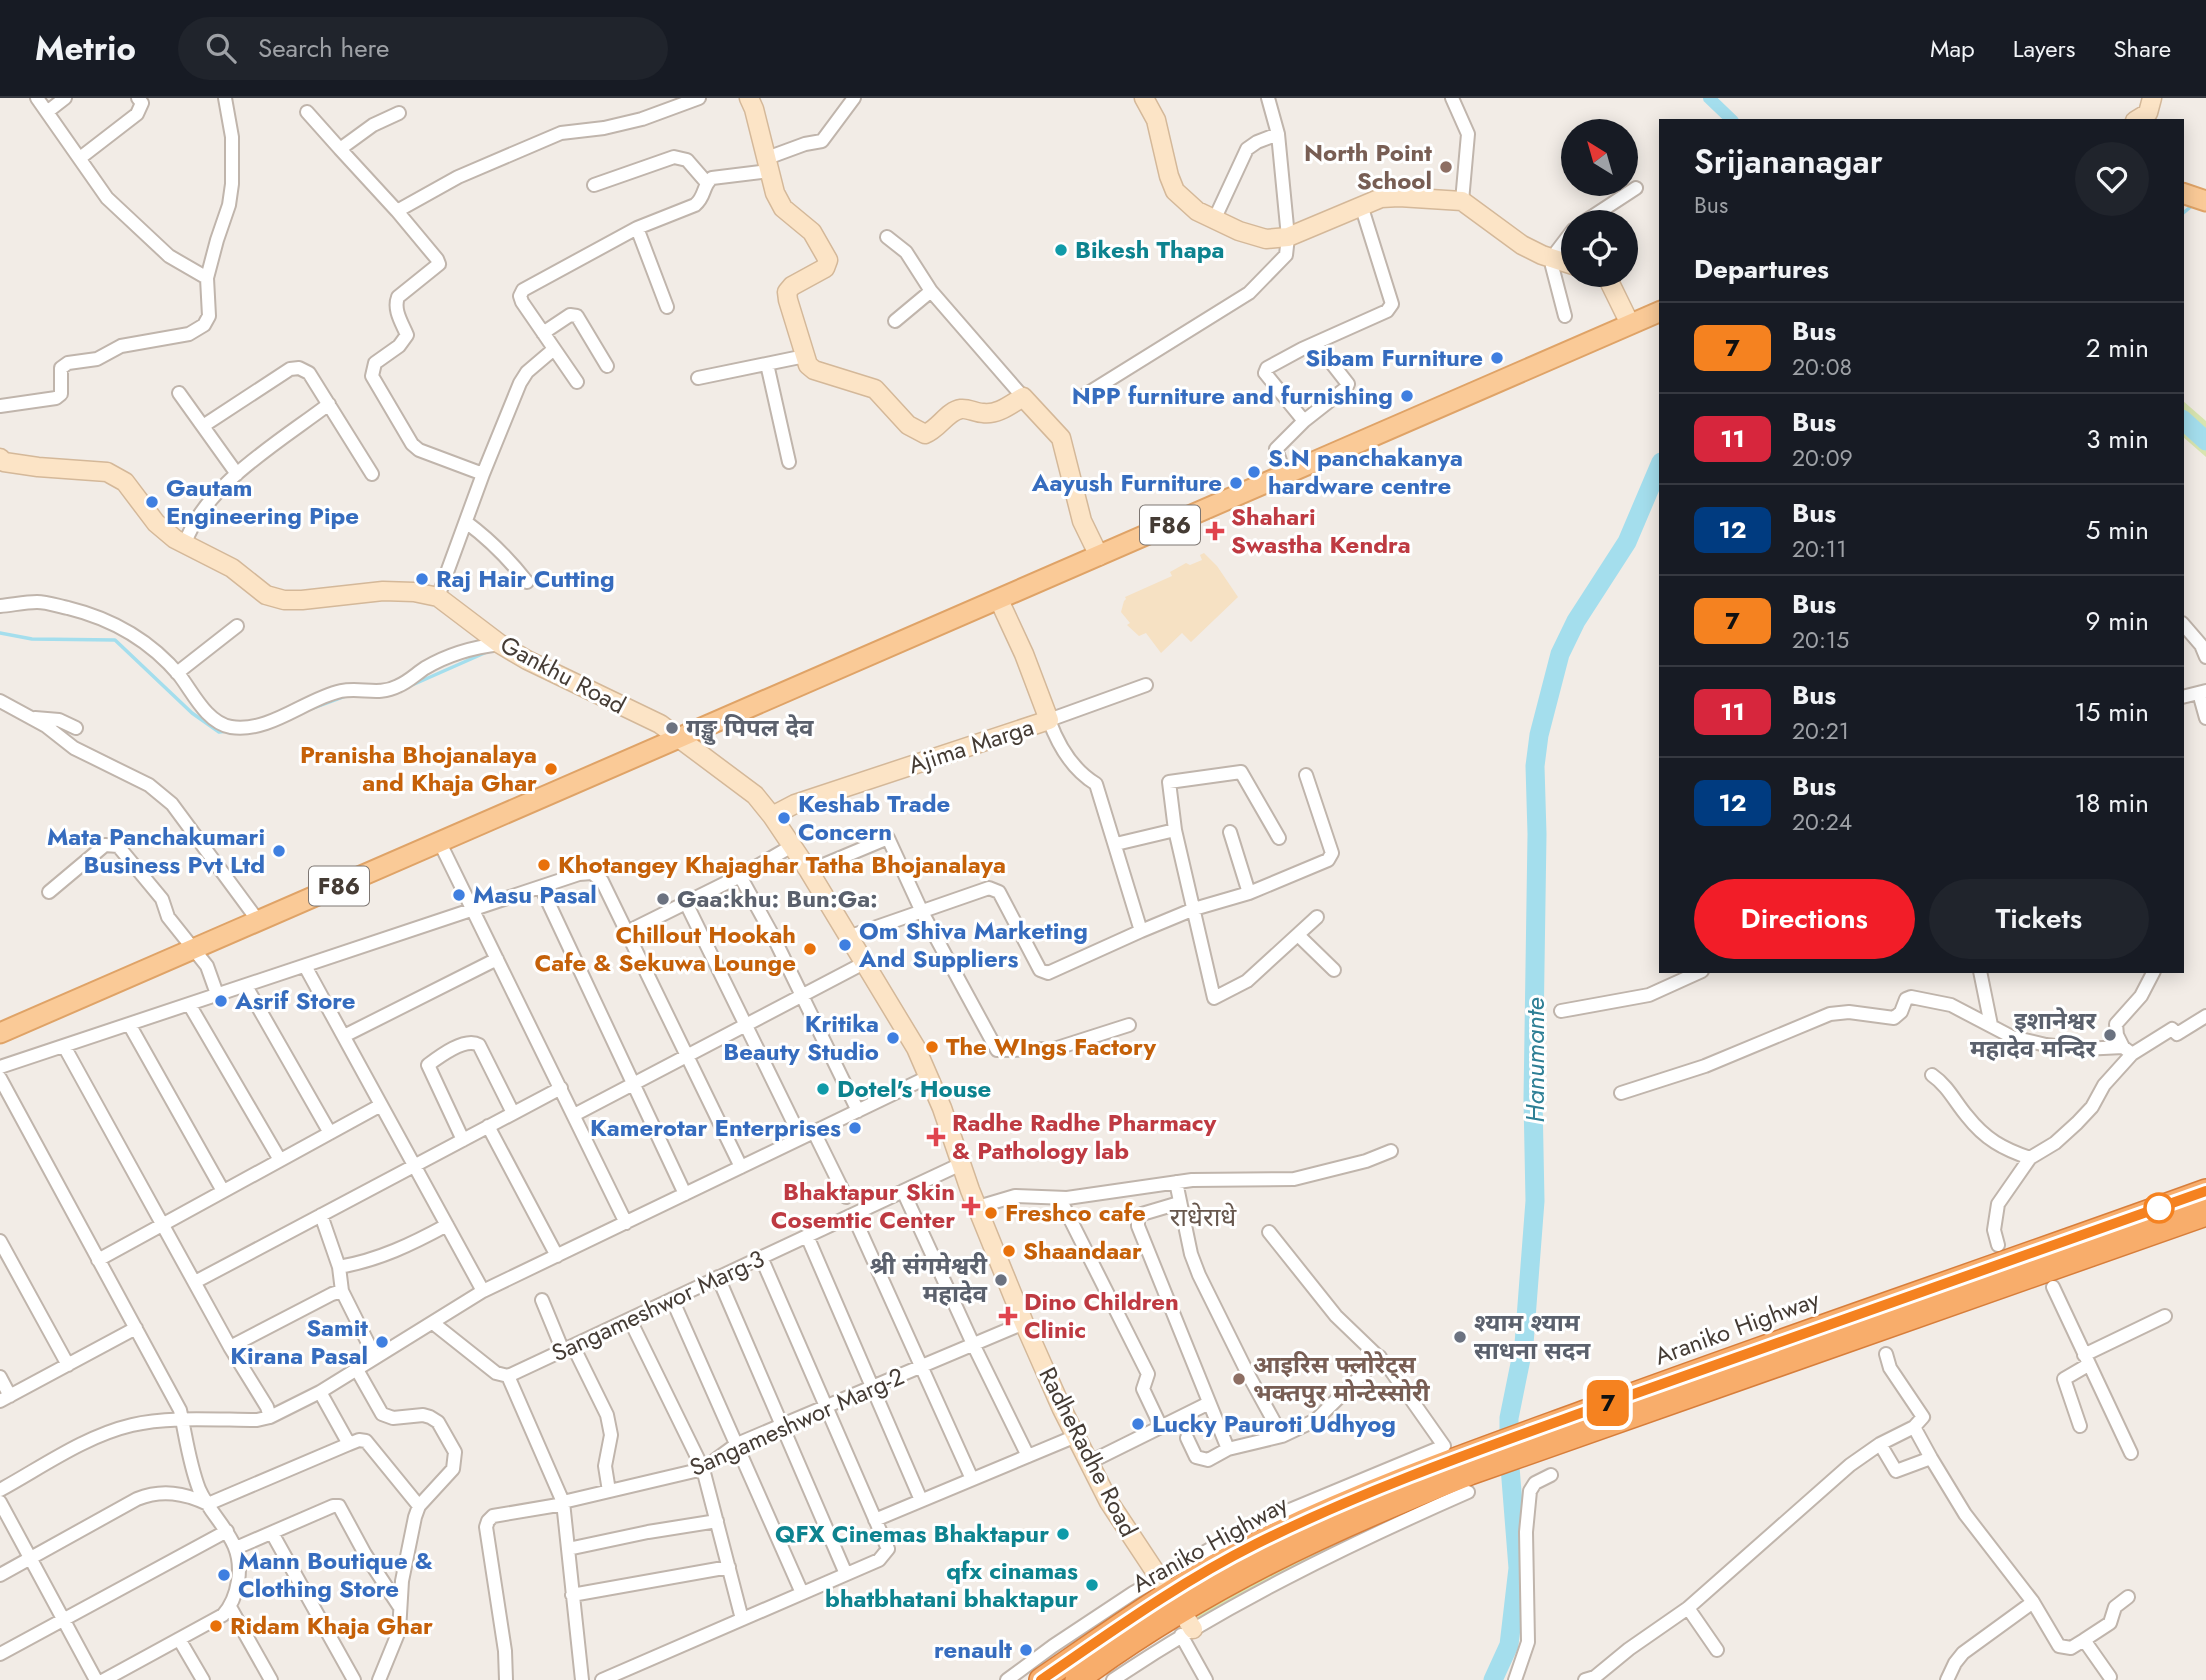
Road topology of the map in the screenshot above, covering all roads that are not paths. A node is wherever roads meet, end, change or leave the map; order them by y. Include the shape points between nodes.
1 (37, 98) edge
2 (65, 98) edge
3 (138, 98) edge
4 (225, 98) edge
5 (699, 98) edge
6 (749, 98) edge
7 (854, 98) edge
8 (1144, 98) edge
9 (1268, 98) edge
10 (1452, 98) edge
11 (2152, 98) edge
12 (47, 112) junction
13 (307, 113) dead end
14 (399, 113) dead end
15 (2138, 119) edge
16 (1278, 134) junction
17 (340, 149) junction
18 (80, 158) junction
19 (768, 164) junction
20 (706, 183) junction
21 (594, 185) dead end
22 (2184, 194) edge
23 (1624, 196) edge
24 (1462, 201) junction
25 (2206, 201) edge
26 (1361, 205) junction
27 (1602, 210) edge
28 (397, 211) junction
29 (1214, 218) junction
30 (637, 228) junction
31 (887, 237) dead end
32 (1288, 237) junction
33 (1561, 247) edge
34 (1553, 259) junction
35 (1561, 261) edge
36 (208, 278) junction
37 (1612, 287) edge
38 (932, 291) junction
39 (667, 307) dead end
40 (1659, 312) edge
41 (1565, 316) dead end
42 (895, 321) dead end
43 (1630, 324) junction
44 (543, 333) junction
45 (1317, 343) junction
46 (554, 349) junction
47 (805, 356) junction
48 (767, 364) junction
49 (607, 366) dead end
50 (698, 378) dead end
51 (577, 382) dead end
52 (179, 393) dead end
53 (1084, 395) dead end
54 (1023, 397) junction
55 (329, 404) junction
56 (0, 406) edge
57 (1304, 421) junction
58 (203, 426) junction
59 (0, 458) edge
60 (789, 462) dead end
61 (237, 474) junction
62 (372, 474) dead end
63 (483, 474) junction
64 (1285, 475) junction
65 (466, 522) junction
66 (185, 544) junction
67 (1099, 556) junction
68 (527, 582) dead end
69 (438, 597) junction
70 (999, 600) junction
71 (0, 606) edge
72 (2184, 625) edge
73 (237, 626) dead end
74 (500, 644) junction
75 (2206, 657) edge
76 (177, 673) junction
77 (1146, 685) dead end
78 (2202, 692) edge
79 (2184, 696) edge
80 (0, 701) edge
81 (31, 718) junction
82 (2206, 718) edge
83 (1049, 720) junction
84 (76, 728) dead end
85 (678, 738) junction
86 (1306, 775) dead end
87 (772, 816) junction
88 (1175, 830) junction
89 (1230, 832) dead end
90 (1279, 838) dead end
91 (439, 841) junction
92 (1116, 844) junction
93 (792, 846) junction
94 (809, 870) junction
95 (740, 876) junction
96 (541, 887) junction
97 (49, 892) dead end
98 (1249, 894) junction
99 (686, 903) junction
100 (470, 909) junction
101 (1194, 909) junction
102 (922, 912) junction
103 (1317, 917) dead end
104 (259, 922) junction
105 (1141, 931) junction
106 (627, 932) junction
107 (1298, 934) junction
108 (848, 937) junction
109 (195, 949) junction
110 (497, 959) junction
111 (864, 963) junction
112 (305, 966) junction
113 (1334, 970) dead end
114 (1698, 973) edge
115 (1980, 973) edge
116 (2153, 973) edge
117 (246, 986) junction
118 (217, 994) junction
119 (802, 996) junction
120 (189, 1004) junction
121 (1561, 1011) dead end
122 (2206, 1016) edge
123 (129, 1024) junction
124 (746, 1025) junction
125 (1129, 1025) dead end
126 (1991, 1025) junction
127 (0, 1033) edge
128 (344, 1036) junction
129 (64, 1045) junction
130 (2128, 1050) junction
131 (686, 1056) junction
132 (0, 1067) edge
133 (1932, 1075) dead end
134 (930, 1076) junction
135 (0, 1078) edge
136 (632, 1084) junction
137 (561, 1088) junction
138 (1621, 1093) dead end
139 (381, 1105) junction
140 (858, 1111) junction
141 (513, 1113) junction
142 (573, 1115) junction
143 (488, 1126) junction
144 (814, 1132) junction
145 (330, 1133) junction
146 (801, 1138) junction
147 (463, 1140) junction
148 (1391, 1151) dead end
149 (2029, 1158) junction
150 (280, 1160) junction
151 (961, 1164) junction
152 (415, 1165) junction
153 (741, 1167) junction
154 (1176, 1182) junction
155 (223, 1191) junction
156 (903, 1191) junction
157 (2206, 1191) edge
158 (685, 1194) junction
159 (846, 1197) dead end
160 (1067, 1198) junction
161 (1179, 1203) junction
162 (978, 1207) junction
163 (853, 1214) junction
164 (2206, 1214) edge
165 (321, 1215) junction
166 (626, 1223) junction
167 (163, 1224) junction
168 (447, 1225) junction
169 (1269, 1232) dead end
170 (807, 1236) junction
171 (0, 1241) edge
172 (1998, 1245) dead end
173 (556, 1256) junction
174 (761, 1258) junction
175 (98, 1260) junction
176 (339, 1268) junction
177 (718, 1277) junction
178 (195, 1282) junction
179 (2053, 1287) dead end
180 (342, 1291) junction
181 (484, 1291) junction
182 (672, 1299) junction
183 (541, 1300) dead end
184 (2165, 1316) dead end
185 (630, 1320) junction
186 (1024, 1323) junction
187 (433, 1324) junction
188 (136, 1328) junction
189 (973, 1344) junction
190 (230, 1347) junction
191 (568, 1348) junction
192 (1886, 1354) dead end
193 (375, 1357) junction
194 (1380, 1357) junction
195 (2086, 1360) junction
196 (68, 1365) junction
197 (920, 1366) junction
198 (356, 1368) junction
199 (508, 1376) junction
200 (0, 1377) edge
201 (870, 1387) junction
202 (320, 1392) junction
203 (5, 1399) edge
204 (1209, 1403) junction
205 (825, 1406) junction
206 (270, 1417) junction
207 (182, 1421) junction
208 (783, 1424) junction
209 (2080, 1426) dead end
210 (1161, 1427) junction
211 (1914, 1427) junction
212 (1551, 1434) junction
213 (1076, 1436) junction
214 (1282, 1436) junction
215 (1187, 1438) dead end
216 (349, 1444) junction
217 (737, 1444) junction
218 (1880, 1444) junction
219 (1228, 1449) junction
220 (2131, 1453) dead end
221 (1028, 1456) junction
222 (1931, 1458) junction
223 (1088, 1463) junction
224 (703, 1469) junction
225 (1551, 1475) dead end
226 (972, 1479) junction
227 (0, 1490) edge
228 (609, 1491) junction
229 (921, 1500) junction
230 (0, 1502) edge
231 (563, 1503) junction
232 (208, 1504) junction
233 (419, 1506) junction
234 (875, 1520) junction
235 (717, 1521) junction
236 (227, 1531) junction
237 (272, 1533) junction
238 (236, 1548) junction
239 (568, 1549) junction
240 (30, 1559) junction
241 (729, 1567) junction
242 (846, 1574) junction
243 (0, 1575) edge
244 (802, 1593) junction
245 (572, 1595) junction
246 (2128, 1597) dead end
247 (2033, 1602) junction
248 (230, 1606) junction
249 (399, 1606) junction
250 (1688, 1608) junction
251 (1177, 1609) junction
252 (742, 1619) junction
253 (63, 1620) junction
254 (179, 1639) junction
255 (2084, 1640) junction
256 (1717, 1650) dead end
257 (0, 1654) edge
258 (2110, 1677) dead end
259 (1592, 1679) edge
260 (96, 1680) edge
261 (104, 1680) edge
262 (203, 1680) edge
263 (271, 1680) edge
264 (354, 1680) edge
265 (379, 1680) edge
266 (506, 1680) edge
267 (582, 1680) edge
268 (602, 1680) edge
269 (1007, 1680) edge
270 (1041, 1680) edge
271 (1077, 1680) edge
272 (1113, 1680) edge
273 (1206, 1680) edge
274 (1515, 1680) edge
275 (1947, 1680) edge

1 - 12 street
2 - 12 street
3 - 18 street via 142,103 137,114
4 - 36 street via 232,137 232,184
5 - 28 street via 642,119 561,133 458,177
6 - 19 main road
7 - 19 street via 822,141 805,144
8 - 29 main road via 1156,120 1175,191 1197,211
9 - 16 street
10 - 24 street via 1468,134
11 - 15 main road via 2148,113
12 - 18 street
13 - 17 street
14 - 17 street
16 - 29 street via 1247,149
16 - 32 street
17 - 28 street
18 - 36 street via 107,198 170,256
19 - 20 street
19 - 47 main road via 783,208 812,232 828,260 825,268 788,292
20 - 21 street via 687,160 674,157
20 - 30 street via 703,199 695,205
22 - 25 main road
23 - 27 street
24 - 26 main road via 1399,197
24 - 34 main road via 1513,240
26 - 32 main road
26 - 45 street via 1392,304 1387,311
28 - 63 street via 439,264 398,297 395,304 407,335 375,363 372,376 412,444
29 - 32 main road via 1266,239
30 - 39 street
30 - 44 street via 523,290 522,302
31 - 38 street via 906,252
32 - 53 street via 1286,255 1249,293
33 - 34 street
34 - 35 main road
34 - 41 street
36 - 56 street via 209,316 204,325 189,334 121,346 97,359 68,363 61,368 61,394 56,398
37 - 43 main road
38 - 42 street
38 - 54 street
40 - 43 main road, F86
43 - 64 main road, F86
44 - 46 street
44 - 49 street via 570,315 578,316
45 - 57 street via 1348,384
45 - 57 street via 1277,361 1265,373
46 - 51 street
46 - 63 street via 520,383
47 - 48 street
47 - 54 main road via 814,370 876,389 908,425 925,434 954,412 999,411
48 - 50 street
48 - 60 street
52 - 58 street
54 - 67 main road via 1061,438 1082,521
55 - 58 street via 309,373 290,369
55 - 61 street
55 - 62 street
57 - 64 street via 1276,449
58 - 61 street
59 - 66 main road, Gankhu Road via 117,476 165,531
61 - 66 street via 203,510
63 - 65 street
64 - 67 main road, F86
65 - 68 street
65 - 69 street
66 - 69 main road, Gankhu Road via 232,568 275,599 383,591
67 - 70 main road, F86
69 - 74 main road, Gankhu Road
70 - 83 main road, Ajima Marga
70 - 85 main road, F86
71 - 76 street via 40,602 105,619 151,646
72 - 75 street
73 - 76 street
74 - 76 street via 451,656 386,691 338,692 244,727 224,726 215,720
74 - 85 main road, Gankhu Road via 660,724
77 - 83 street
78 - 79 street
78 - 82 street
80 - 81 street
81 - 84 street via 58,720
81 - 104 street via 74,748 149,785 172,804
83 - 87 main road, Ajima Marga
83 - 92 street via 1056,740 1083,776 1096,784
85 - 87 main road, RadheRadhe Road via 744,786
85 - 91 main road, F86
86 - 98 street via 1331,856
87 - 93 main road, RadheRadhe Road
88 - 90 street via 1169,782 1241,772
88 - 92 street
88 - 101 street
89 - 98 street
91 - 100 street
91 - 104 main road, F86
92 - 105 street
93 - 94 main road, RadheRadhe Road
93 - 95 street
94 - 102 street via 888,838
94 - 108 main road, RadheRadhe Road
95 - 99 street
95 - 119 street
96 - 100 street
96 - 106 street via 592,873 602,881
96 - 136 street
97 - 109 street via 105,845 118,846 162,899 168,917
98 - 101 street
99 - 106 street
99 - 124 street
100 - 110 street
100 - 112 street
101 - 105 street
101 - 107 street via 1214,998 1247,981
102 - 105 street via 995,889 1040,970 1048,973
102 - 108 street
102 - 125 street via 998,1050 1054,1049
103 - 107 street
104 - 109 main road, F86
106 - 131 street
107 - 113 street
108 - 111 main road, RadheRadhe Road
109 - 118 street
109 - 127 main road, F86
110 - 128 street
110 - 137 street
111 - 119 street
111 - 134 main road, RadheRadhe Road
112 - 117 street
112 - 128 street
114 - 121 street via 1649,995
115 - 126 street
116 - 130 street via 2141,996 2116,1024 2117,1035
117 - 118 street
117 - 145 street
118 - 120 street
119 - 124 street
119 - 140 street
120 - 123 street
120 - 150 street
122 - 130 street via 2178,1034 2172,1029
123 - 129 street
123 - 155 street
124 - 131 street
124 - 146 street
126 - 130 street via 2012,1037 2046,1045
126 - 138 street via 1951,1005 1912,997 1894,1018 1830,1014 1705,1066
128 - 139 street
129 - 132 street
129 - 167 street
130 - 149 street via 2092,1107 2055,1143
131 - 136 street
131 - 153 street
133 - 149 street via 1978,1129 2001,1148
134 - 140 street
134 - 151 main road, RadheRadhe Road
135 - 175 street
136 - 142 street
136 - 158 street
137 - 141 street
137 - 142 street
139 - 145 street
139 - 152 street
140 - 144 street
141 - 143 street
141 - 147 street via 479,1045 466,1043 428,1065
142 - 166 street
143 - 147 street
143 - 173 street
144 - 146 street
144 - 159 street
145 - 150 street
146 - 153 street
147 - 152 street
148 - 154 street via 1294,1179
149 - 172 street via 1998,1204 1994,1230
150 - 155 street
151 - 156 street, Sangameshwor Marg-3
151 - 162 main road, RadheRadhe Road
152 - 165 street
152 - 168 street
153 - 158 street
154 - 160 street
154 - 161 street
155 - 167 street
156 - 163 street, Sangameshwor Marg-3
156 - 189 street
157 - 212 highway, Araniko Highway via 1786,1338
158 - 166 street
160 - 162 street via 1015,1196
160 - 210 street via 1060,1201 1147,1374 1143,1389
161 - 204 street via 1142,1214 1138,1226
161 - 214 street via 1199,1275
162 - 186 main road, RadheRadhe Road
163 - 170 street, Sangameshwor Marg-3
163 - 197 street
164 - 212 highway, Araniko Highway
165 - 176 street
165 - 178 street
166 - 173 street
167 - 175 street
167 - 178 street
168 - 176 street via 395,1252
168 - 181 street
169 - 194 street via 1335,1316
170 - 174 street, Sangameshwor Marg-3
170 - 201 street
171 - 196 street
173 - 181 street
174 - 177 street, Sangameshwor Marg-3
174 - 205 street
175 - 188 street
176 - 180 street
177 - 182 street, Sangameshwor Marg-3
177 - 208 street
178 - 190 street
179 - 195 street
180 - 190 street
180 - 193 street
181 - 187 street
182 - 185 street, Sangameshwor Marg-3
182 - 217 street
183 - 191 street
184 - 195 street
185 - 191 street, Sangameshwor Marg-3
185 - 224 street
186 - 189 street, Sangameshwor Marg-2
186 - 213 main road, RadheRadhe Road
187 - 193 street
187 - 199 street via 496,1373
188 - 196 street
188 - 207 street
189 - 197 street, Sangameshwor Marg-2
189 - 221 street
190 - 206 street
191 - 199 street, Sangameshwor Marg-3
191 - 228 street via 607,1415
192 - 211 street via 1890,1368 1923,1417
193 - 198 street
194 - 214 street via 1325,1414
194 - 251 street via 1444,1446 1270,1517
195 - 209 street via 2064,1378
195 - 220 street
196 - 203 street
197 - 201 street, Sangameshwor Marg-2
197 - 226 street
198 - 202 street
198 - 233 street via 382,1414 393,1419 430,1417 438,1422 455,1452 453,1469
199 - 231 street
200 - 203 street
201 - 205 street, Sangameshwor Marg-2
201 - 229 street
202 - 206 street
202 - 216 street
204 - 210 street
204 - 219 street
205 - 208 street, Sangameshwor Marg-2
205 - 234 street
206 - 207 street
207 - 227 street via 115,1430
207 - 232 street via 197,1482
208 - 217 street, Sangameshwor Marg-2
208 - 242 street
210 - 223 street
211 - 218 street
211 - 222 street
212 - 251 highway, Araniko Highway via 1302,1544
213 - 221 street
213 - 223 main road, RadheRadhe Road
214 - 219 street
215 - 219 street via 1201,1460 1214,1459
216 - 232 street
216 - 233 street via 366,1441
217 - 224 street, Sangameshwor Marg-2
217 - 244 street
218 - 222 street via 1896,1471
218 - 250 street via 1808,1500
221 - 226 street
222 - 247 street via 1965,1514
223 - 251 main road, RadheRadhe Road
224 - 228 street, Sangameshwor Marg-2
224 - 235 street
225 - 274 street via 1535,1483 1530,1492 1528,1642
226 - 229 street
228 - 231 street, Sangameshwor Marg-2
229 - 234 street
230 - 240 street
231 - 239 street
231 - 266 street, Sangameshwor Marg-2 via 493,1516 486,1527
232 - 236 street
232 - 240 street via 184,1494 150,1494
233 - 249 street
234 - 242 street via 888,1549 879,1560
235 - 239 street
235 - 241 street
236 - 238 street
236 - 253 street
237 - 238 street
237 - 249 street via 339,1506
237 - 264 street
238 - 248 street via 240,1566
239 - 245 street
240 - 243 street
240 - 253 street
241 - 245 street
241 - 252 street
242 - 244 street
244 - 252 street
245 - 267 street
246 - 255 street via 2115,1607 2110,1623
247 - 255 street via 2059,1646 2071,1648
247 - 275 street via 1963,1653
248 - 254 street via 223,1615
248 - 263 street
249 - 265 street via 399,1631
250 - 256 street
250 - 259 street
251 - 269 street via 1133,1592
251 - 270 highway, Araniko Highway
251 - 271 highway, Araniko Highway
251 - 272 street
251 - 273 street
252 - 268 street
253 - 257 street
253 - 260 street
254 - 261 street
254 - 262 street
255 - 258 street

